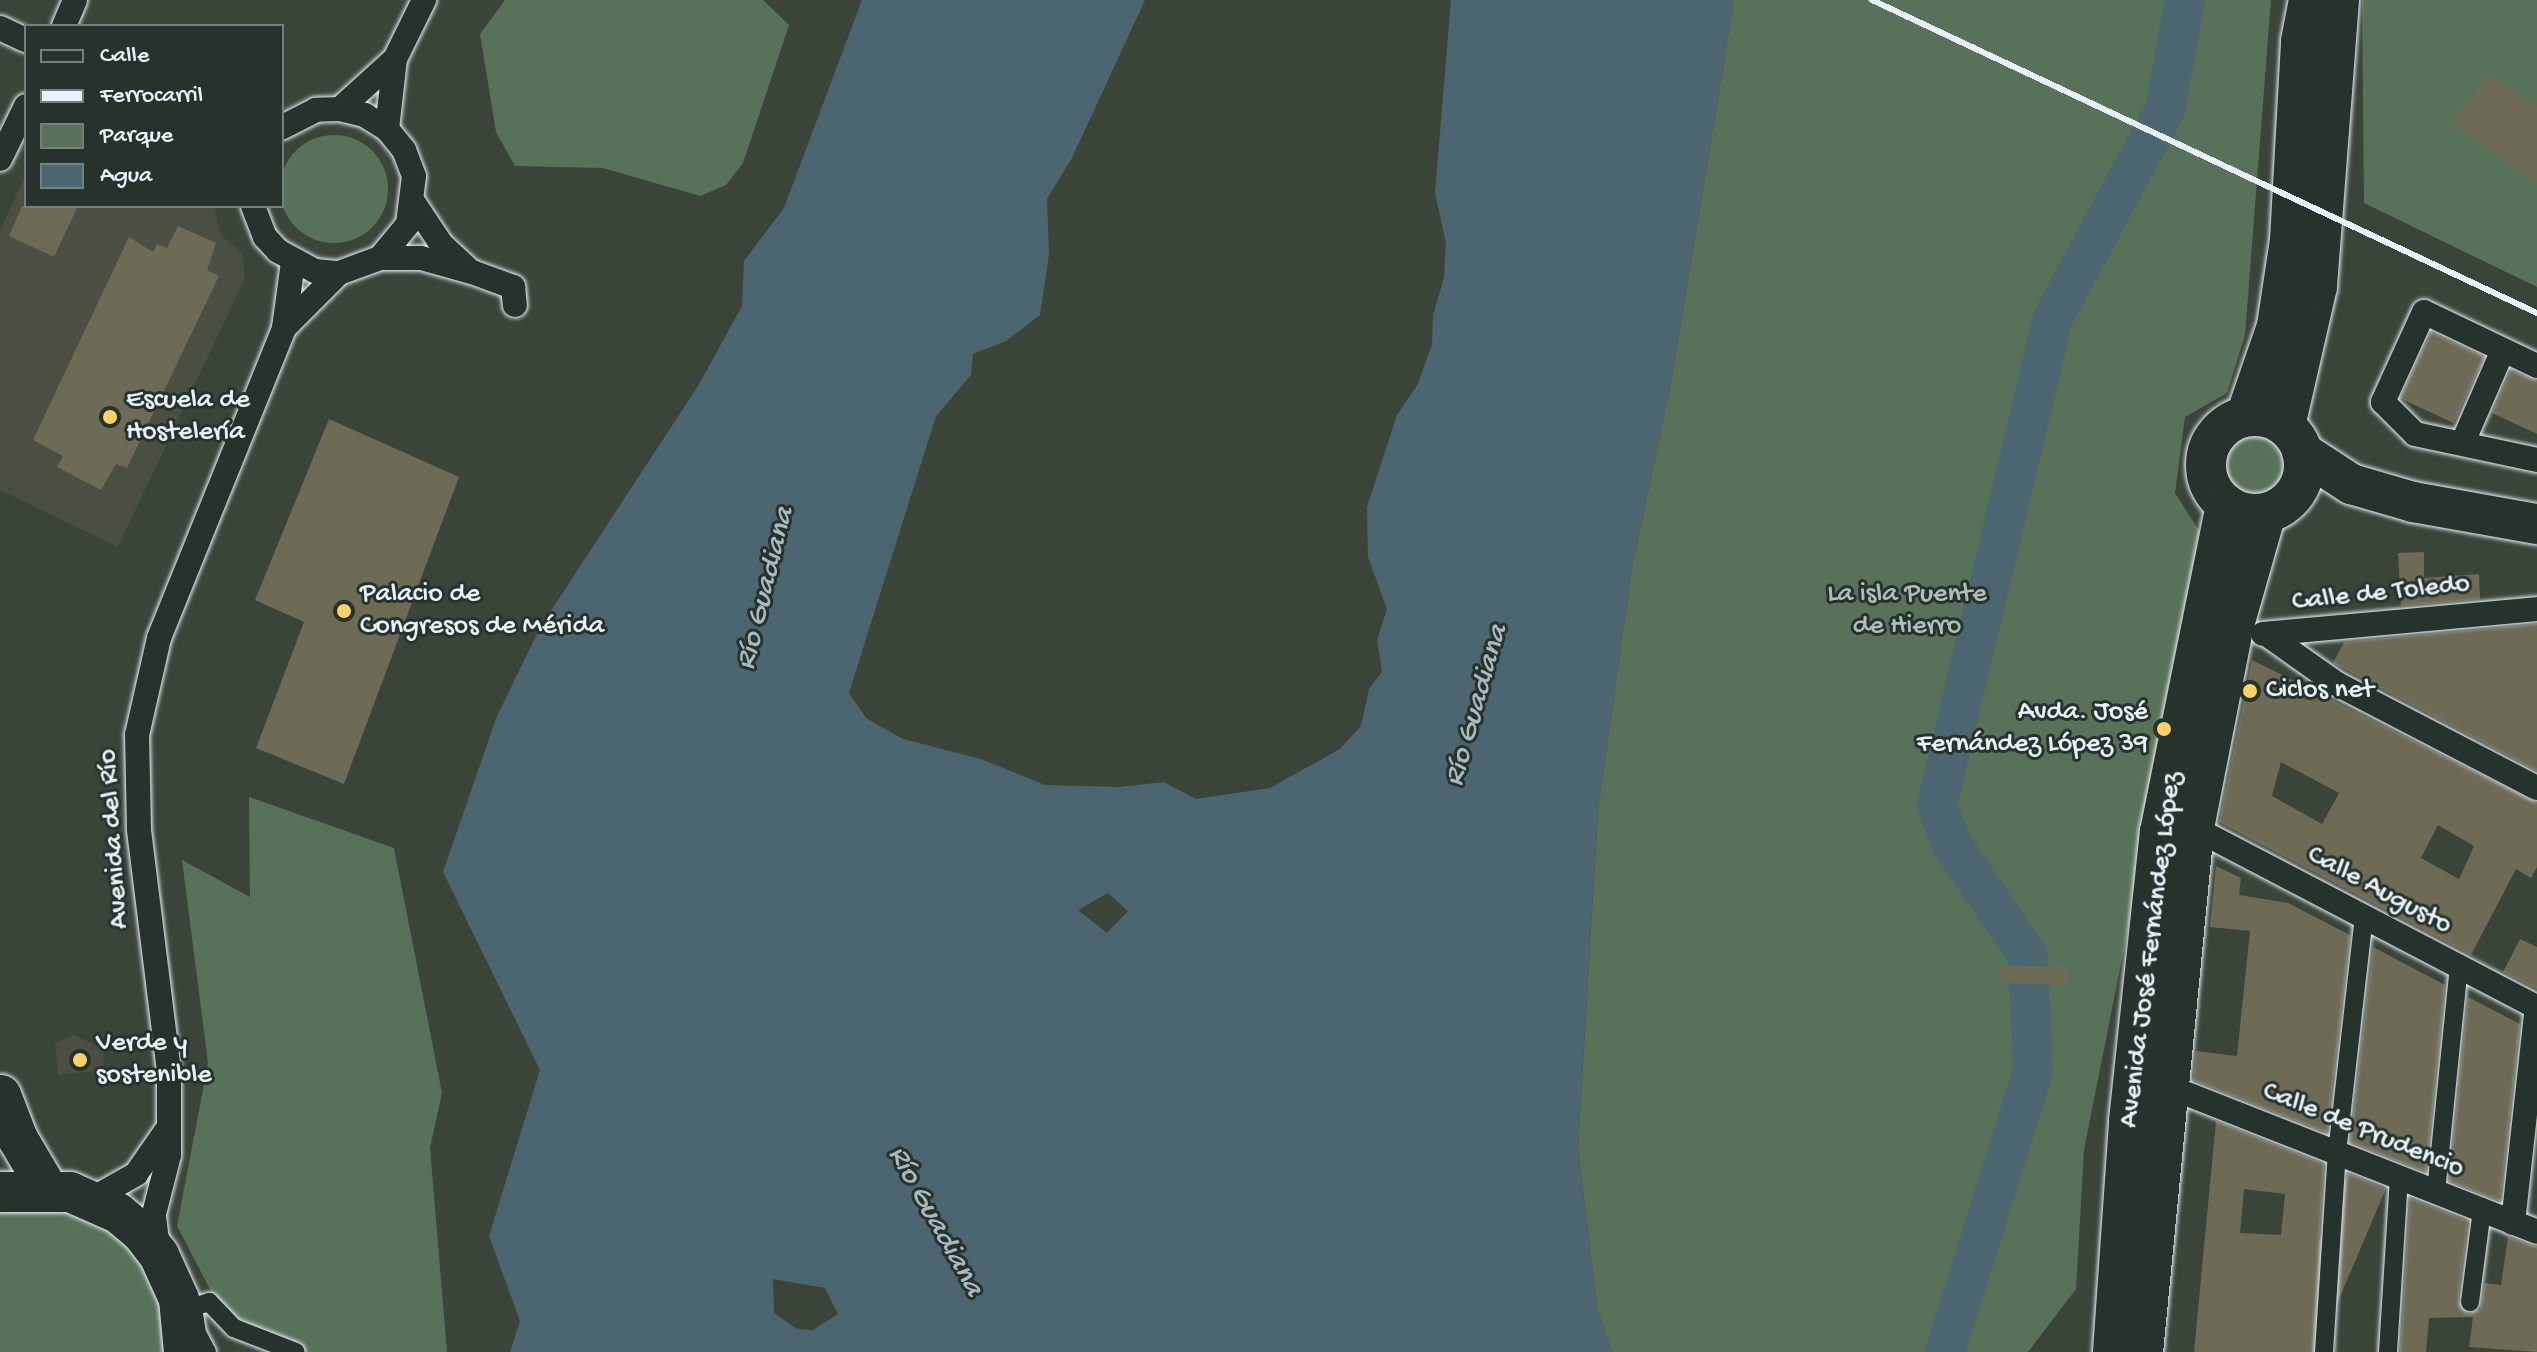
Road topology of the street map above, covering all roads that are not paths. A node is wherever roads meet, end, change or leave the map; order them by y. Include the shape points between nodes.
1 (75, 0) edge
2 (424, 0) edge
3 (2309, 0) edge
4 (2339, 0) edge
5 (65, 24) edge
6 (0, 28) edge
7 (24, 39) edge
8 (395, 59) junction
9 (340, 109) junction
10 (24, 110) edge
11 (284, 126) edge
12 (387, 129) junction
13 (0, 159) edge
14 (414, 203) junction
15 (254, 208) edge
16 (380, 258) junction
17 (293, 262) junction
18 (472, 272) junction
19 (339, 273) junction
20 (515, 305) dead end
21 (284, 328) junction
22 (2503, 350) junction
23 (2537, 366) edge
24 (2246, 416) junction
25 (2293, 439) junction
26 (2463, 442) junction
27 (2537, 460) edge
28 (2351, 484) junction
29 (2280, 503) junction
30 (2226, 505) junction
31 (2537, 524) edge
32 (2537, 609) edge
33 (2251, 630) junction
34 (2537, 788) edge
35 (2194, 828) junction
36 (2364, 917) junction
37 (2459, 966) junction
38 (2537, 1007) edge
39 (0, 1086) edge
40 (2167, 1086) junction
41 (1, 1095) edge
42 (0, 1107) edge
43 (166, 1131) junction
44 (2337, 1153) junction
45 (2399, 1178) junction
46 (47, 1188) junction
47 (0, 1192) edge
48 (2436, 1192) junction
49 (92, 1199) junction
50 (2482, 1210) junction
51 (2513, 1223) junction
52 (2537, 1232) edge
53 (159, 1255) junction
54 (2470, 1302) dead end
55 (191, 1351) edge
56 (296, 1352) edge
57 (2113, 1352) edge
58 (2143, 1352) edge
59 (2324, 1352) edge
60 (2388, 1352) edge

1 - 5 street
2 - 8 street
3 - 24 main road via 2301,41 2290,240 2280,312
4 - 25 main road via 2317,286
6 - 7 street
8 - 9 street
8 - 12 street
9 - 11 street via 316,110
9 - 12 street
10 - 13 street
12 - 14 street via 404,150 414,176
14 - 16 street via 396,243
14 - 18 street via 441,244
15 - 17 street via 265,237
16 - 18 street via 421,258
16 - 19 street
17 - 19 street
17 - 21 street, Avenida del Río
18 - 20 street via 513,287
19 - 21 street, Avenida del Río
21 - 43 street, Avenida del Río via 159,638 137,735 139,829 169,1071
22 - 23 street
22 - 26 street
22 - 26 street via 2424,312 2383,402 2415,434
24 - 25 main road
24 - 30 main road via 2218,432 2206,462 2207,478
25 - 28 main road
25 - 29 main road via 2302,480
26 - 27 street
28 - 29 main road
28 - 31 main road via 2413,502
29 - 30 main road
29 - 33 main road, Avenida José Fernández López
30 - 57 main road, Avenida José Fernández López via 2160,832 2129,1121
32 - 33 street, Calle de Toledo
33 - 34 street via 2337,684
33 - 35 main road, Avenida José Fernández López
35 - 36 street, Calle Augusto
35 - 40 main road, Avenida José Fernández López
36 - 37 street, Calle Augusto
36 - 44 street
37 - 38 street, Calle Augusto
37 - 48 street
38 - 51 street
39 - 41 main road
40 - 44 street, Calle de Prudencio
40 - 58 main road, Avenida José Fernández López
41 - 42 main road
41 - 46 main road via 18,1139
43 - 49 street via 136,1174
43 - 53 street, Avenida del Río via 169,1155 154,1214
44 - 45 street, Calle de Prudencio
44 - 59 street
45 - 48 street, Calle de Prudencio
45 - 60 street
46 - 47 main road
46 - 49 main road
48 - 50 street, Calle de Prudencio
49 - 53 main road via 141,1232
50 - 51 street, Calle de Prudencio
50 - 54 street
51 - 52 street, Calle de Prudencio
53 - 55 main road via 179,1299
55 - 56 street via 197,1333 193,1307 209,1302 234,1328

